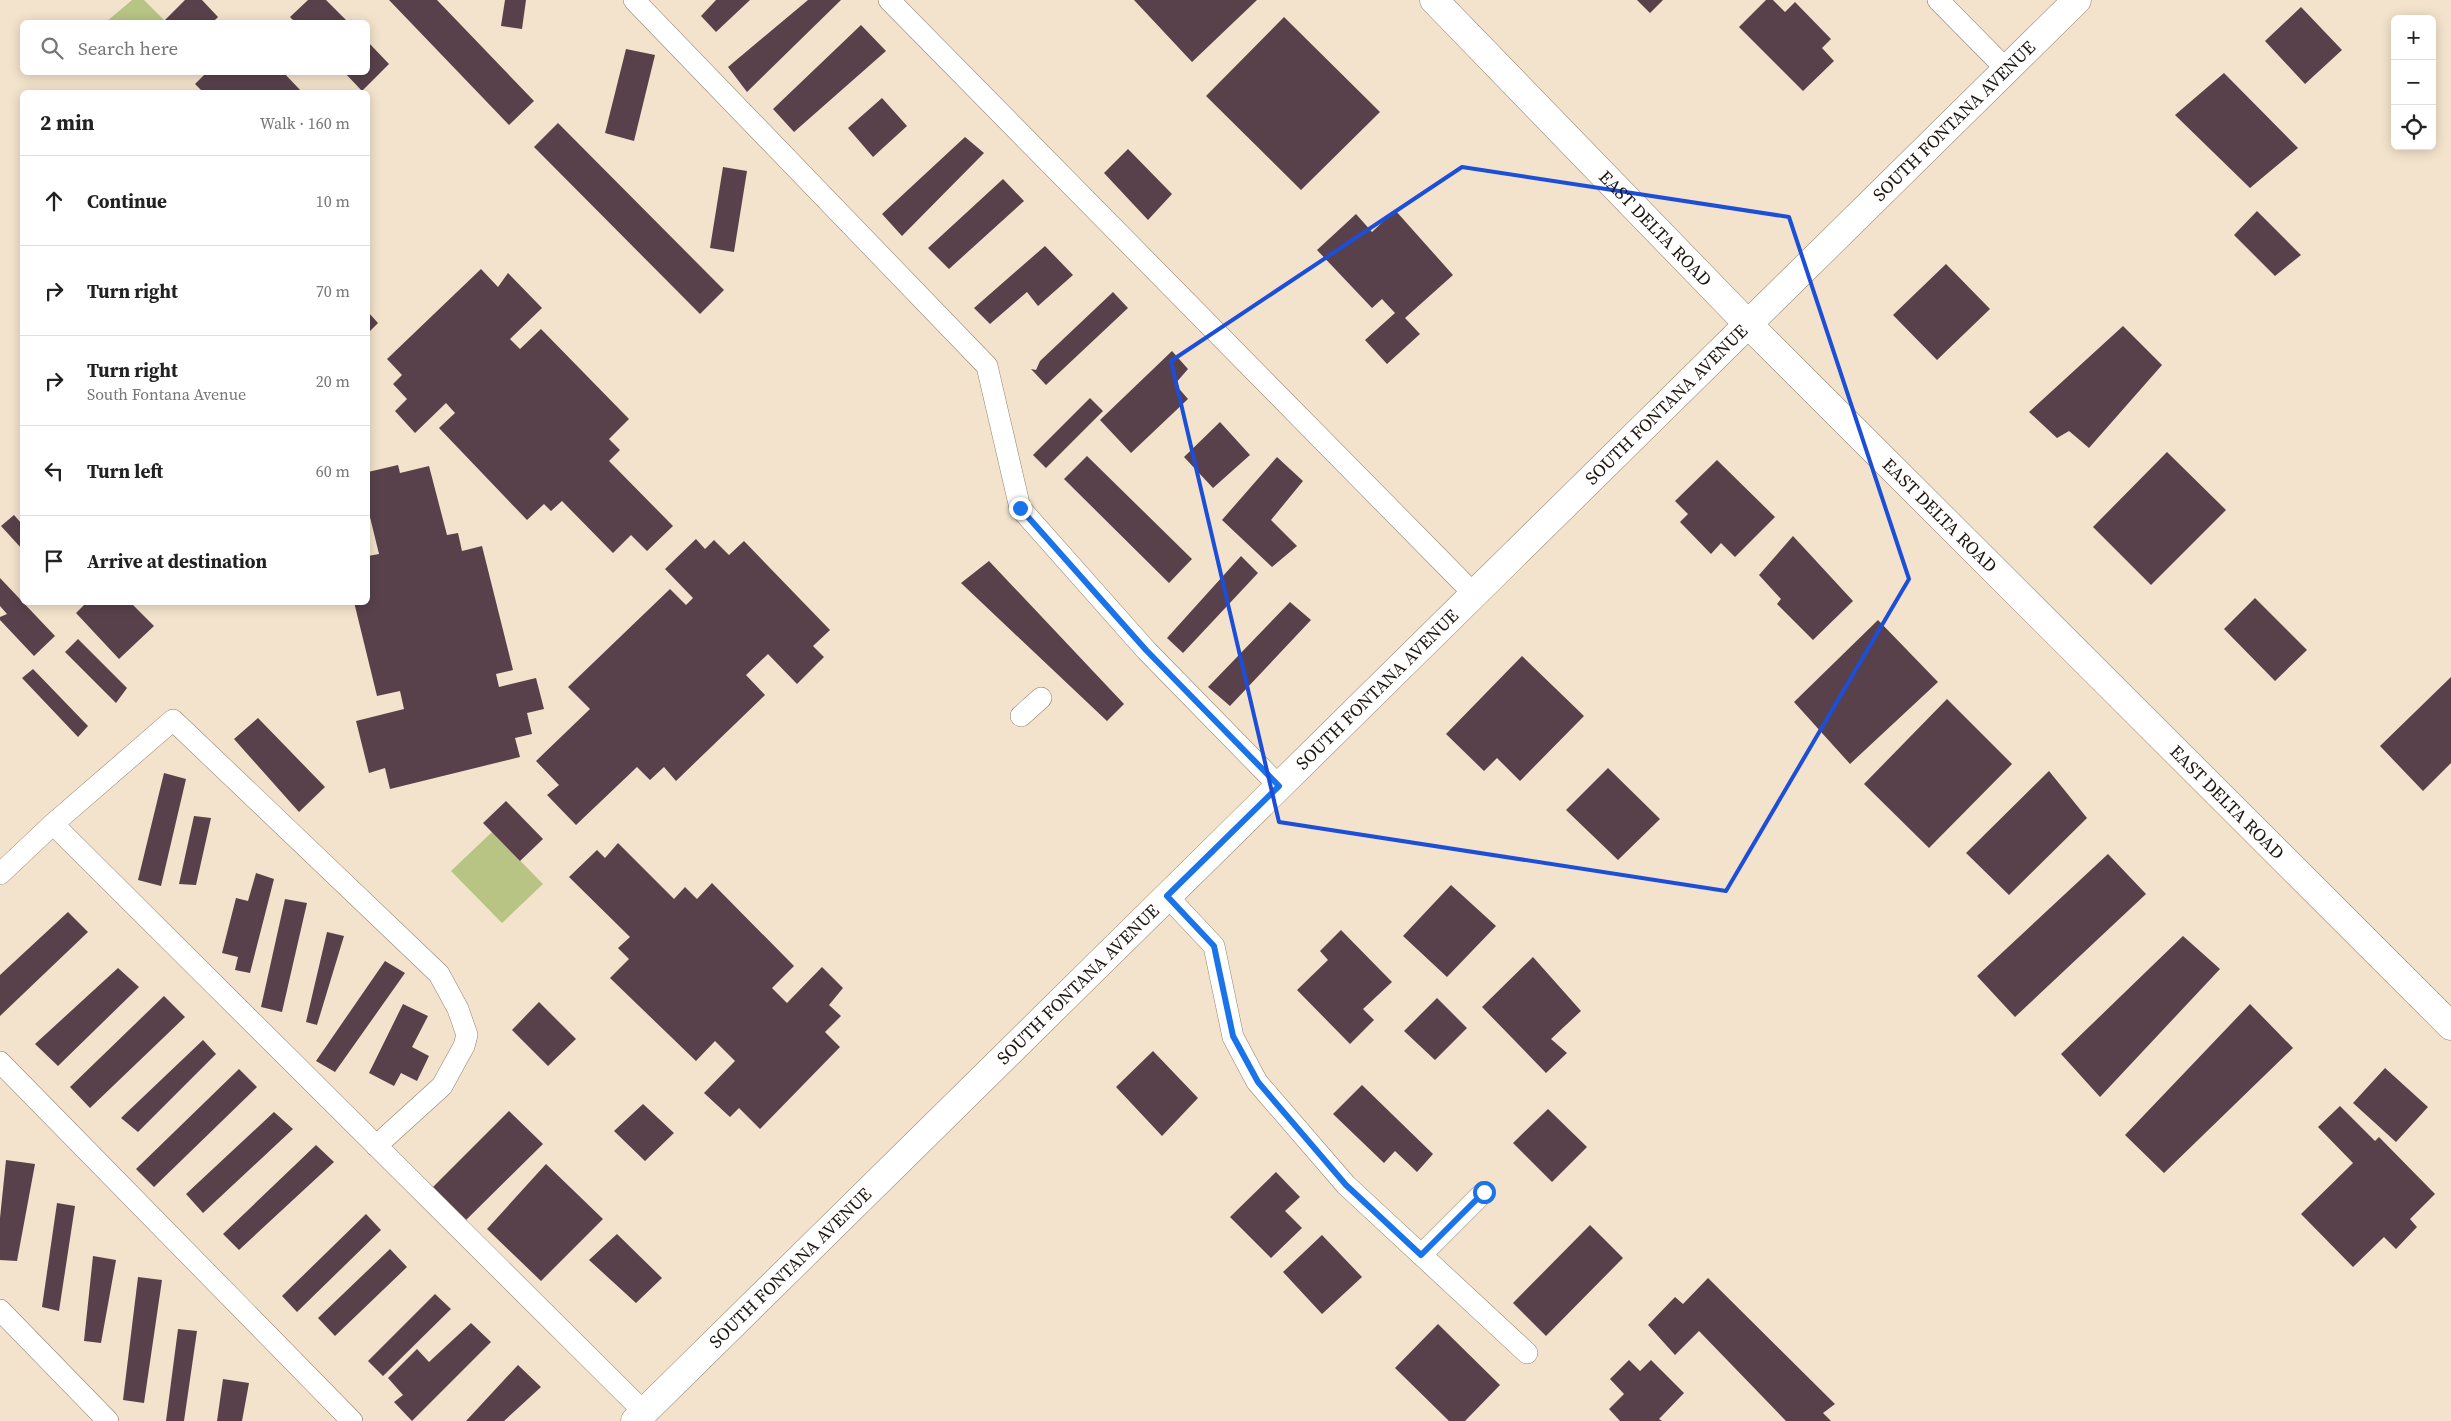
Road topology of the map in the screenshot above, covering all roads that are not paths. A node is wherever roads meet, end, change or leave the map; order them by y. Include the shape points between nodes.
1 (634, 0) edge
2 (889, 0) edge
3 (1434, 0) edge
4 (1938, 0) edge
5 (2077, 0) edge
6 (2007, 70) junction
7 (1748, 324) junction
8 (1474, 594) junction
9 (1041, 698) dead end
10 (1021, 716) dead end
11 (1279, 786) junction
12 (53, 824) junction
13 (0, 874) edge
14 (1167, 896) junction
15 (2451, 1026) edge
16 (0, 1062) edge
17 (376, 1146) junction
18 (1484, 1192) dead end
19 (1421, 1255) junction
20 (0, 1310) edge
21 (1527, 1353) dead end
22 (640, 1416) edge
23 (108, 1421) edge
24 (352, 1421) edge

1 - 11 lane via 987,366 1020,508 1146,650
2 - 8 lane
3 - 7 street, EAST DELTA ROAD
4 - 6 lane
5 - 6 street, SOUTH FONTANA AVENUE
6 - 7 street, SOUTH FONTANA AVENUE
7 - 8 street, SOUTH FONTANA AVENUE
7 - 15 street, EAST DELTA ROAD
8 - 11 street, SOUTH FONTANA AVENUE
9 - 10 lane
11 - 14 street, SOUTH FONTANA AVENUE
12 - 13 lane
12 - 17 lane
12 - 17 lane via 173,720 439,974 458,1009 467,1035 464,1046 442,1086
14 - 19 lane via 1214,946 1233,1036 1258,1082 1346,1185
14 - 22 street, SOUTH FONTANA AVENUE
16 - 24 lane
17 - 22 lane
18 - 19 lane
19 - 21 lane
20 - 23 lane

